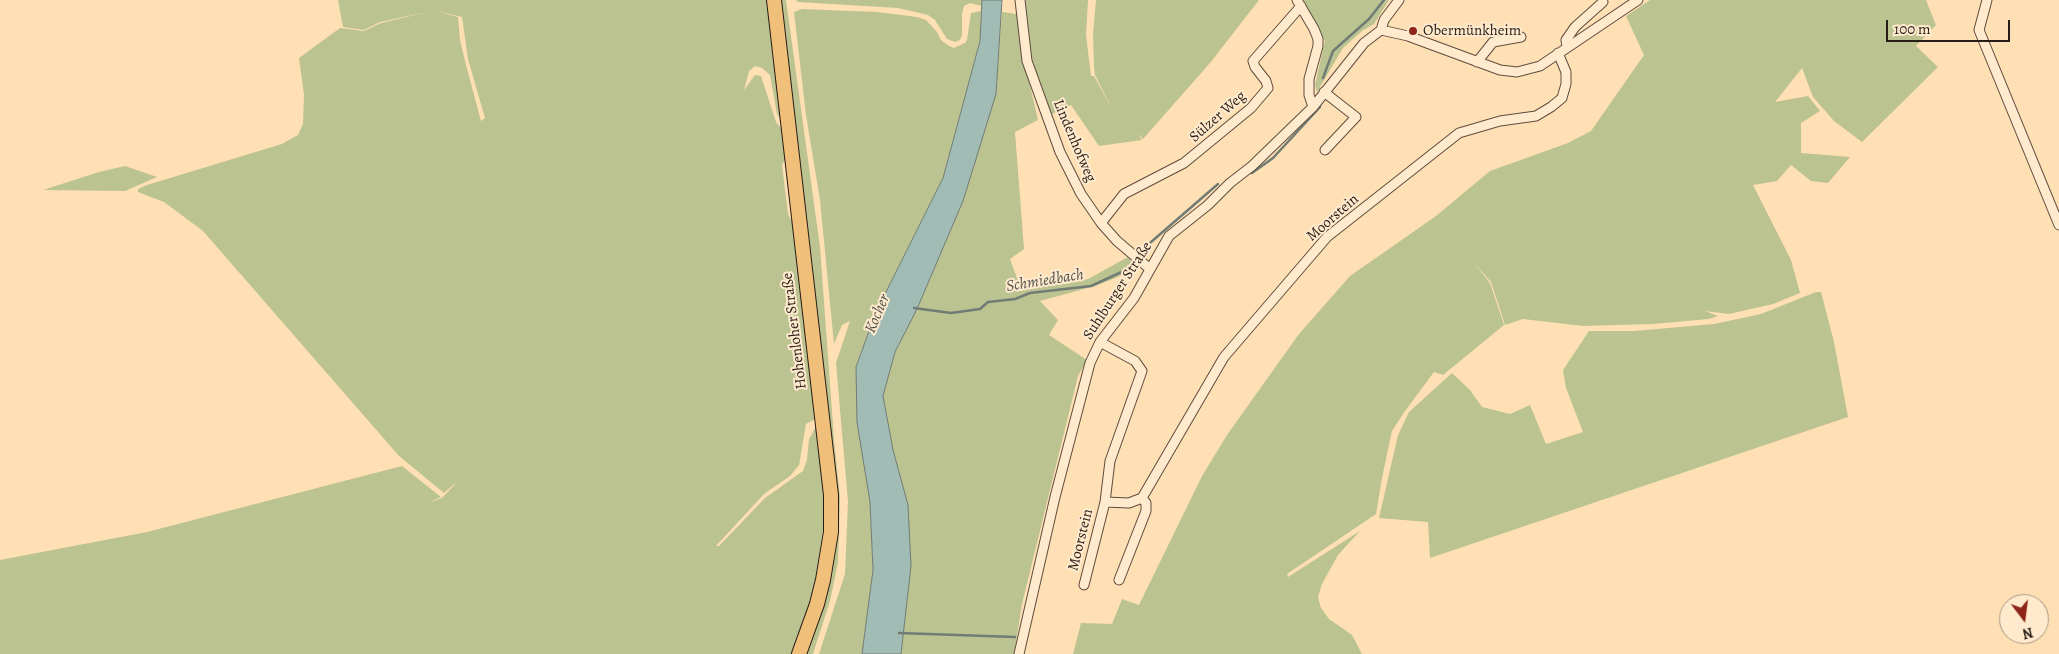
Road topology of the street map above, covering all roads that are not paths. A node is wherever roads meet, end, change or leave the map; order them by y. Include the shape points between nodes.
1 (774, 0) edge
2 (1020, 0) edge
3 (1399, 0) edge
4 (1638, 0) edge
5 (1987, 0) edge
6 (1602, 2) dead end
7 (1299, 3) edge
8 (1381, 30) junction
9 (1521, 37) dead end
10 (1567, 47) junction
11 (1558, 53) junction
12 (1477, 62) junction
13 (1324, 92) junction
14 (1312, 107) junction
15 (1325, 150) dead end
16 (1101, 223) junction
17 (2059, 225) edge
18 (1150, 269) junction
19 (1100, 342) junction
20 (1142, 498) junction
21 (1105, 502) junction
22 (1119, 580) dead end
23 (1084, 586) dead end
24 (799, 654) edge
25 (1020, 654) edge

1 - 24 main road, Hohenloher Straße via 831,495 831,532 823,580
2 - 16 street, Lindenhofweg via 1027,61 1060,152 1081,194
3 - 8 street via 1384,20
4 - 10 street
5 - 17 street via 1979,30
6 - 10 street via 1575,27 1566,40
7 - 14 street, Sülzer Weg via 1318,39 1309,80
7 - 16 street, Sülzer Weg via 1253,61 1268,88 1251,108 1184,164 1124,194
8 - 12 street via 1408,36
8 - 13 street, Suhlburger Straße via 1364,43
9 - 12 street via 1493,42
10 - 11 street
11 - 12 street via 1540,66 1517,72
11 - 20 street, Moorstein via 1566,72 1566,84 1562,98 1551,107 1536,116 1500,121 1459,134 1327,237 1224,357
13 - 14 street, Suhlburger Straße
13 - 15 street via 1356,117
14 - 18 street, Suhlburger Straße via 1252,166 1170,236
16 - 18 street, Lindenhofweg via 1116,241
18 - 19 street, Suhlburger Straße via 1134,298
19 - 21 street, Moorstein via 1135,361 1142,371 1110,461
19 - 25 street, Suhlburger Straße via 1090,362 1057,488
20 - 21 street, Moorstein via 1129,503
20 - 22 street via 1146,511
21 - 23 street, Moorstein

